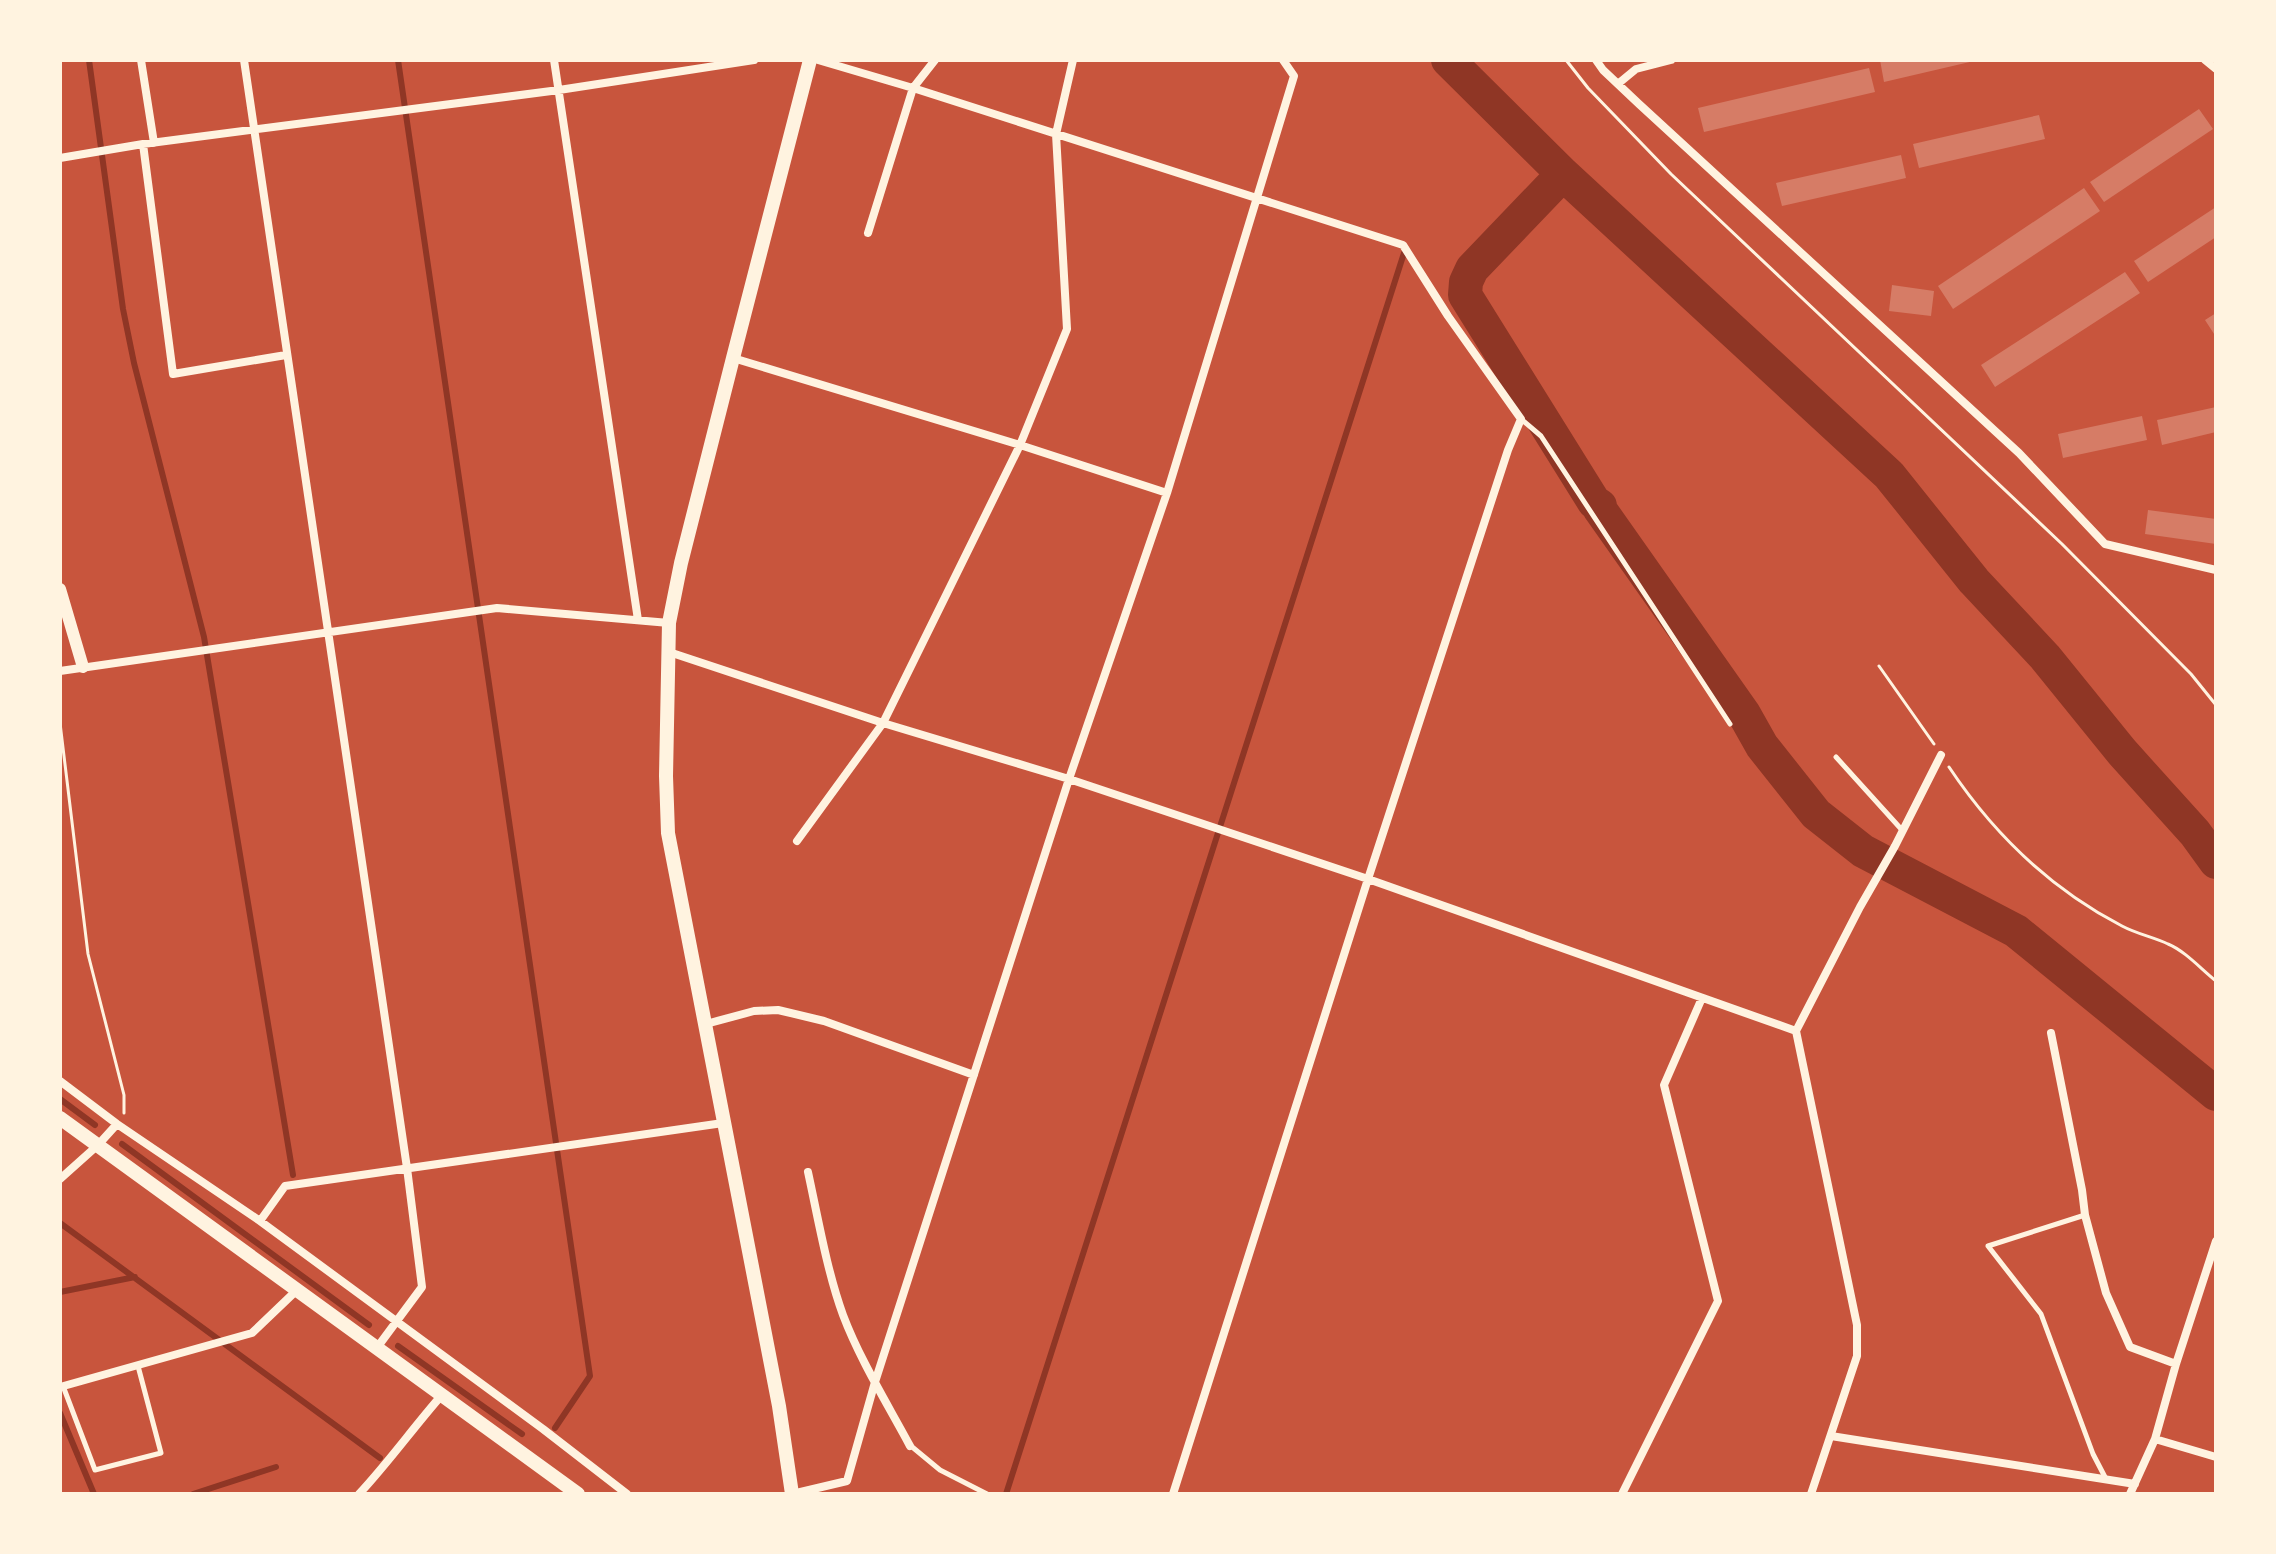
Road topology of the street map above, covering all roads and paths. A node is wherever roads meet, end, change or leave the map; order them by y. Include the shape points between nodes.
1 (141, 60) edge
2 (244, 60) edge
3 (554, 60) edge
4 (754, 60) edge
5 (810, 60) edge
6 (818, 60) edge
7 (935, 60) edge
8 (1073, 60) edge
9 (1283, 60) edge
10 (1566, 60) edge
11 (1596, 60) edge
12 (1671, 60) edge
13 (2205, 60) edge
14 (2216, 69) edge
15 (1619, 83) junction
16 (913, 88) junction
17 (559, 90) junction
18 (254, 129) junction
19 (1056, 134) junction
20 (154, 143) junction
21 (143, 144) junction
22 (60, 158) edge
23 (1258, 199) junction
24 (868, 233) dead end
25 (286, 355) junction
26 (733, 358) junction
27 (1521, 419) junction
28 (1020, 445) junction
29 (1167, 493) junction
30 (2216, 570) edge
31 (60, 589) edge
32 (638, 620) junction
33 (669, 623) junction
34 (329, 633) junction
35 (669, 652) junction
36 (1879, 666) dead end
37 (83, 667) junction
38 (60, 671) edge
39 (2216, 705) edge
40 (60, 723) edge
41 (883, 723) junction
42 (1730, 724) dead end
43 (1941, 755) junction
44 (1836, 757) dead end
45 (1069, 779) junction
46 (1903, 830) junction
47 (797, 841) dead end
48 (1368, 879) junction
49 (2216, 981) edge
50 (1702, 998) junction
51 (706, 1024) junction
52 (1796, 1031) junction
53 (2051, 1033) dead end
54 (974, 1075) junction
55 (60, 1081) edge
56 (60, 1118) edge
57 (723, 1123) junction
58 (117, 1124) junction
59 (98, 1145) junction
60 (407, 1168) junction
61 (808, 1172) dead end
62 (60, 1179) edge
63 (2085, 1215) junction
64 (260, 1221) junction
65 (2216, 1241) edge
66 (297, 1290) junction
67 (396, 1322) junction
68 (376, 1349) junction
69 (2176, 1364) junction
70 (138, 1365) junction
71 (875, 1382) junction
72 (61, 1386) edge
73 (441, 1396) junction
74 (1831, 1436) junction
75 (2155, 1439) junction
76 (910, 1446) joint
77 (2216, 1457) edge
78 (2106, 1480) junction
79 (2135, 1484) junction
80 (359, 1494) edge
81 (578, 1494) edge
82 (627, 1494) edge
83 (792, 1494) edge
84 (987, 1494) edge
85 (1173, 1494) edge
86 (1622, 1494) edge
87 (1811, 1494) edge
88 (2130, 1494) edge

1 - 20 street
2 - 18 street
3 - 17 street
4 - 17 street
5 - 26 main road
6 - 16 street
7 - 16 street
8 - 19 street
9 - 23 street via 1294,76
10 - 39 path via 1671,174 2062,544
11 - 15 street
12 - 15 street via 1636,69
13 - 14 street
15 - 30 street via 2019,453 2105,544
16 - 19 street
16 - 24 street
17 - 18 street
17 - 32 street
18 - 20 street
18 - 25 street
19 - 23 street
19 - 28 street via 1067,329
20 - 21 street
21 - 22 street
21 - 25 street via 173,374
23 - 27 street via 1403,245
23 - 29 street
25 - 34 street
26 - 28 street
26 - 33 main road
27 - 42 lane via 1541,436
27 - 48 street
28 - 29 street
28 - 41 street
29 - 45 street
31 - 37 street
32 - 33 street
32 - 34 street via 497,608
33 - 35 main road
34 - 37 street
34 - 60 street
35 - 41 street
35 - 51 main road via 668,833
36 - 43 path
37 - 38 street
40 - 58 path via 88,954 124,1095 124,1113
41 - 45 street
41 - 47 street
43 - 46 street
43 - 49 path via 1994,825 2058,887 2124,927 2171,945
44 - 46 lane
45 - 48 street
45 - 54 street
46 - 52 street
48 - 50 street
48 - 85 street
50 - 52 street
50 - 86 street via 1664,1085 1718,1301
51 - 54 street via 778,1010 824,1021
51 - 57 main road
52 - 74 street via 1857,1325 1857,1356
53 - 63 street
54 - 71 street
55 - 58 street
56 - 59 main road
57 - 60 street
57 - 83 main road
58 - 59 street
58 - 64 street
59 - 62 street
59 - 66 main road
60 - 64 street via 285,1186
60 - 67 street via 422,1287
61 - 71 street via 843,1314
63 - 69 street via 2106,1293 2130,1347
63 - 78 lane via 1988,1246 2041,1314
64 - 67 street
65 - 69 street
66 - 68 main road
66 - 70 street via 252,1333
67 - 68 street
67 - 82 street
68 - 73 main road
69 - 75 street
70 - 72 street
70 - 72 lane via 161,1453 95,1470
71 - 76 street
71 - 83 street via 847,1481
73 - 80 street
73 - 81 main road
74 - 78 street
74 - 87 street
75 - 77 street
75 - 79 street
76 - 84 lane via 940,1470
78 - 79 street
79 - 88 street

